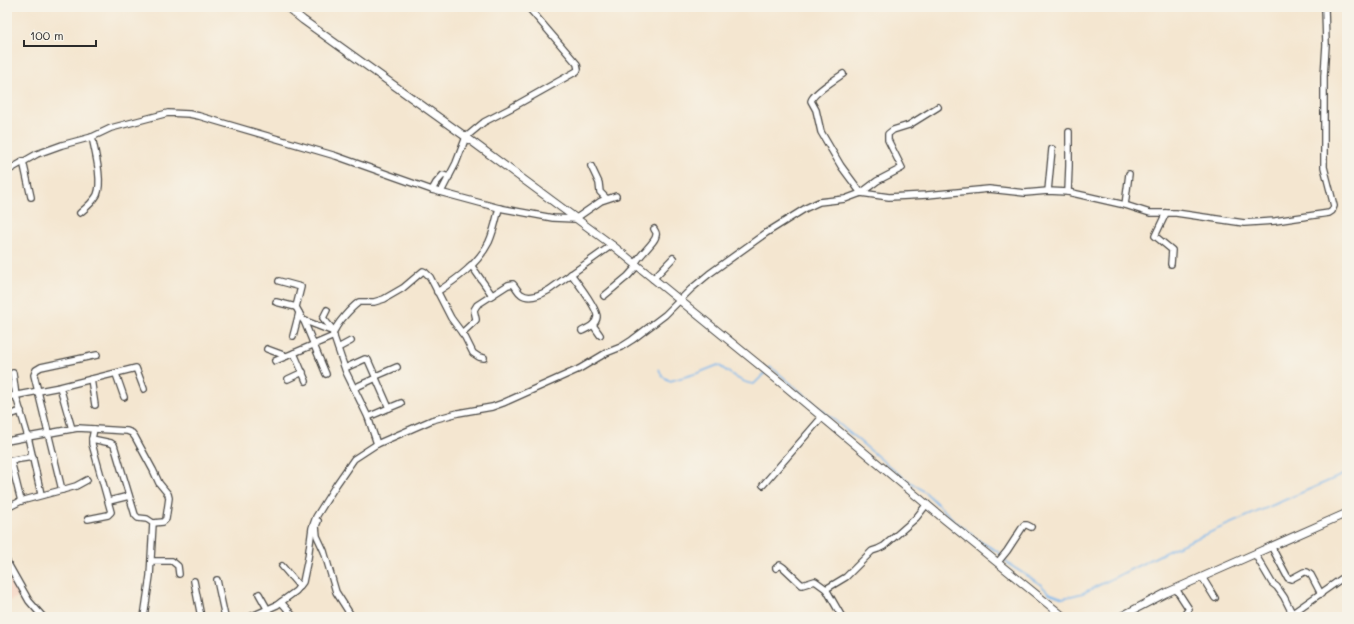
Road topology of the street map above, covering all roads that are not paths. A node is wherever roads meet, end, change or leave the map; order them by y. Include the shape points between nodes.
1 (287, 7) edge
2 (528, 7) edge
3 (1325, 7) edge
4 (843, 74) dead end
5 (938, 107) dead end
6 (1069, 132) dead end
7 (92, 137) junction
8 (466, 137) junction
9 (1052, 149) dead end
10 (23, 161) junction
11 (591, 166) dead end
12 (7, 171) edge
13 (1129, 174) dead end
14 (449, 177) junction
15 (432, 190) junction
16 (1048, 191) junction
17 (441, 192) junction
18 (1068, 192) junction
19 (861, 193) junction
20 (616, 196) dead end
21 (31, 197) dead end
22 (606, 198) junction
23 (1125, 205) junction
24 (499, 208) junction
25 (80, 213) dead end
26 (1166, 213) junction
27 (575, 219) junction
28 (654, 229) dead end
29 (612, 245) junction
30 (673, 258) dead end
31 (1170, 264) dead end
32 (471, 265) junction
33 (636, 265) junction
34 (572, 274) junction
35 (653, 279) junction
36 (279, 280) dead end
37 (437, 292) junction
38 (492, 295) junction
39 (604, 296) dead end
40 (680, 300) junction
41 (276, 302) dead end
42 (296, 307) junction
43 (327, 310) dead end
44 (299, 313) junction
45 (304, 321) junction
46 (593, 324) junction
47 (582, 331) dead end
48 (462, 333) junction
49 (334, 334) junction
50 (600, 335) dead end
51 (293, 336) dead end
52 (351, 341) dead end
53 (313, 345) junction
54 (338, 348) junction
55 (267, 349) dead end
56 (294, 353) junction
57 (96, 355) dead end
58 (286, 356) junction
59 (484, 358) dead end
60 (275, 361) dead end
61 (397, 367) dead end
62 (345, 368) junction
63 (303, 372) junction
64 (13, 373) dead end
65 (116, 374) junction
66 (326, 374) dead end
67 (376, 377) junction
68 (91, 379) junction
69 (288, 379) dead end
70 (306, 381) dead end
71 (60, 387) junction
72 (144, 388) dead end
73 (354, 388) junction
74 (39, 391) junction
75 (16, 396) junction
76 (124, 396) dead end
77 (7, 397) edge
78 (401, 403) dead end
79 (95, 405) dead end
80 (389, 408) junction
81 (21, 411) junction
82 (7, 416) edge
83 (368, 417) junction
84 (822, 417) junction
85 (72, 429) junction
86 (94, 429) junction
87 (49, 434) junction
88 (28, 437) junction
89 (92, 439) junction
90 (7, 442) edge
91 (377, 444) junction
92 (33, 457) junction
93 (9, 461) edge
94 (87, 480) dead end
95 (763, 485) dead end
96 (62, 490) junction
97 (41, 494) junction
98 (129, 496) junction
99 (21, 501) junction
100 (109, 501) junction
101 (325, 502) junction
102 (927, 504) junction
103 (7, 508) edge
104 (1347, 513) edge
105 (88, 519) dead end
106 (153, 523) junction
107 (1031, 527) dead end
108 (1271, 546) junction
109 (1255, 554) junction
110 (151, 561) junction
111 (999, 561) junction
112 (7, 562) edge
113 (282, 566) dead end
114 (776, 568) dead end
115 (179, 574) dead end
116 (1202, 577) junction
117 (1347, 578) edge
118 (217, 580) dead end
119 (194, 581) dead end
120 (300, 587) junction
121 (1176, 588) junction
122 (826, 589) junction
123 (259, 594) dead end
124 (1320, 594) junction
125 (1214, 598) dead end
126 (282, 602) junction
127 (268, 610) junction
128 (263, 615) edge
129 (1289, 615) edge
130 (44, 617) edge
131 (144, 617) edge
132 (201, 617) edge
133 (225, 617) edge
134 (250, 617) edge
135 (294, 617) edge
136 (352, 617) edge
137 (842, 617) edge
138 (1064, 617) edge
139 (1120, 617) edge
140 (1185, 617) edge

1 - 8 street
2 - 8 street via 577,64 578,69 484,122
3 - 26 street via 1324,167 1334,206 1332,211 1275,221 1244,223
4 - 19 street via 828,84 811,101 821,132
5 - 19 street via 909,125 888,134 888,140 902,168
6 - 18 street
7 - 10 street via 62,145
7 - 15 street via 111,128 168,114 189,114 336,156
7 - 25 street via 99,184 97,194
8 - 14 street
8 - 27 street
9 - 16 street
10 - 12 street
10 - 21 street
11 - 22 street via 600,192
13 - 23 street
14 - 15 street via 442,175
14 - 17 street
15 - 17 street
16 - 18 street
16 - 19 street via 1025,194 989,189 927,196
17 - 24 street
18 - 23 street
19 - 40 street via 845,199 819,202 806,208 709,274
20 - 22 street
22 - 27 street
23 - 26 street via 1150,213
24 - 27 street via 553,218
24 - 32 street via 488,243
26 - 31 street via 1155,236 1172,250
27 - 29 street
28 - 33 street via 656,236 640,255
29 - 33 street
29 - 34 street
30 - 35 street
32 - 37 street
32 - 38 street
33 - 35 street
33 - 39 street via 628,276
34 - 38 street via 541,294 525,296 511,284
34 - 46 street via 594,306 597,317
35 - 40 street
36 - 42 street via 301,288
37 - 48 street via 450,318
37 - 49 street via 427,273 423,271 403,288 384,299 359,302
38 - 48 street via 477,305 474,310 476,320
40 - 84 street
40 - 91 street via 632,340 558,379 504,403 432,420
41 - 42 street
42 - 44 street
43 - 49 street via 323,318
44 - 45 street
44 - 51 street
45 - 49 street
45 - 53 street
46 - 47 street
46 - 50 street
48 - 59 street via 475,356
49 - 53 street
49 - 54 street
52 - 54 street
53 - 56 street
53 - 66 street
54 - 62 street
55 - 58 street
56 - 58 street
56 - 63 street
57 - 74 street via 38,368 34,375
58 - 60 street
61 - 67 street
62 - 67 street via 367,359
62 - 73 street
63 - 69 street
63 - 70 street
64 - 75 street
65 - 68 street
65 - 72 street via 136,368
65 - 76 street
67 - 73 street
67 - 80 street
68 - 71 street
68 - 79 street
71 - 74 street
71 - 85 street
73 - 83 street
74 - 75 street
74 - 87 street
75 - 77 street
75 - 81 street
78 - 80 street
80 - 83 street
81 - 82 street
81 - 88 street
83 - 91 street
84 - 95 street
84 - 102 street
85 - 86 street
85 - 87 street
86 - 89 street
86 - 106 street via 128,431 135,437 169,498 166,519
87 - 88 street
87 - 96 street
88 - 90 street
88 - 92 street
89 - 98 street via 114,445
89 - 100 street
91 - 101 street via 354,459
92 - 93 street
92 - 97 street
93 - 99 street
94 - 96 street
96 - 97 street
97 - 99 street
98 - 100 street
98 - 106 street via 136,517
99 - 103 street
100 - 105 street via 110,514
101 - 120 street via 312,528 306,575
101 - 136 street via 316,526 317,536 336,592
102 - 111 street
102 - 122 street via 916,518 884,546 872,551 846,577
104 - 108 street
106 - 110 street
107 - 111 street via 1024,525
108 - 109 street
108 - 124 street via 1288,578 1307,572
109 - 116 street
109 - 129 street via 1272,583 1284,597
110 - 115 street via 172,561 178,566
110 - 131 street
111 - 138 street
112 - 130 street via 29,601
113 - 120 street
114 - 122 street via 783,567 802,584 814,581
116 - 121 street
116 - 125 street
117 - 124 street via 1341,579
118 - 133 street
119 - 132 street
120 - 126 street
121 - 139 street
121 - 140 street via 1189,609 1184,614
122 - 137 street
123 - 127 street
124 - 129 street
126 - 127 street
126 - 135 street
127 - 128 street
128 - 134 street

